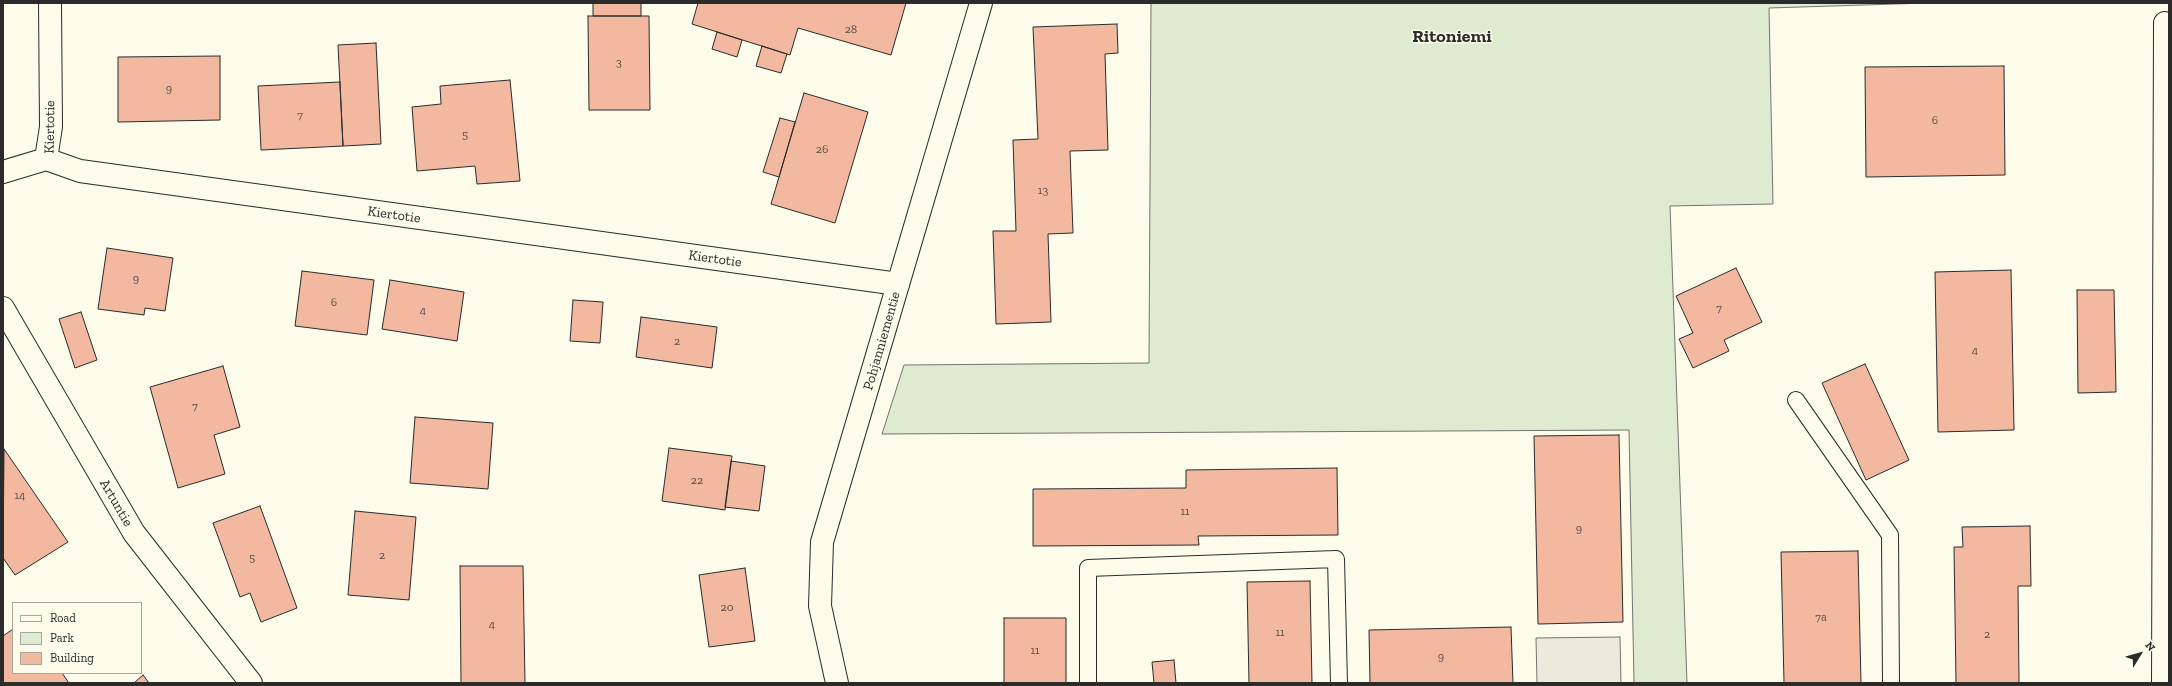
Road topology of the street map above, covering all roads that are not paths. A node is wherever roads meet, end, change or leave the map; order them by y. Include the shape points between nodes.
1 (50, 3) edge
2 (981, 3) edge
3 (2165, 23) dead end
4 (46, 158) junction
5 (3, 172) edge
6 (898, 284) junction
7 (3, 308) edge
8 (1796, 400) dead end
9 (251, 683) edge
10 (836, 683) edge
11 (1088, 683) edge
12 (1339, 683) edge
13 (1891, 683) edge
14 (2163, 683) edge

1 - 4 street, Kiertotie via 51,127
2 - 6 street, Pohjanniementie
3 - 14 street
4 - 5 street
4 - 6 street, Kiertotie via 80,171
6 - 10 street, Pohjanniementie via 822,542 820,606
7 - 9 street, Artuntie via 134,533
8 - 13 lane via 1890,535
11 - 12 lane via 1088,568 1336,559

